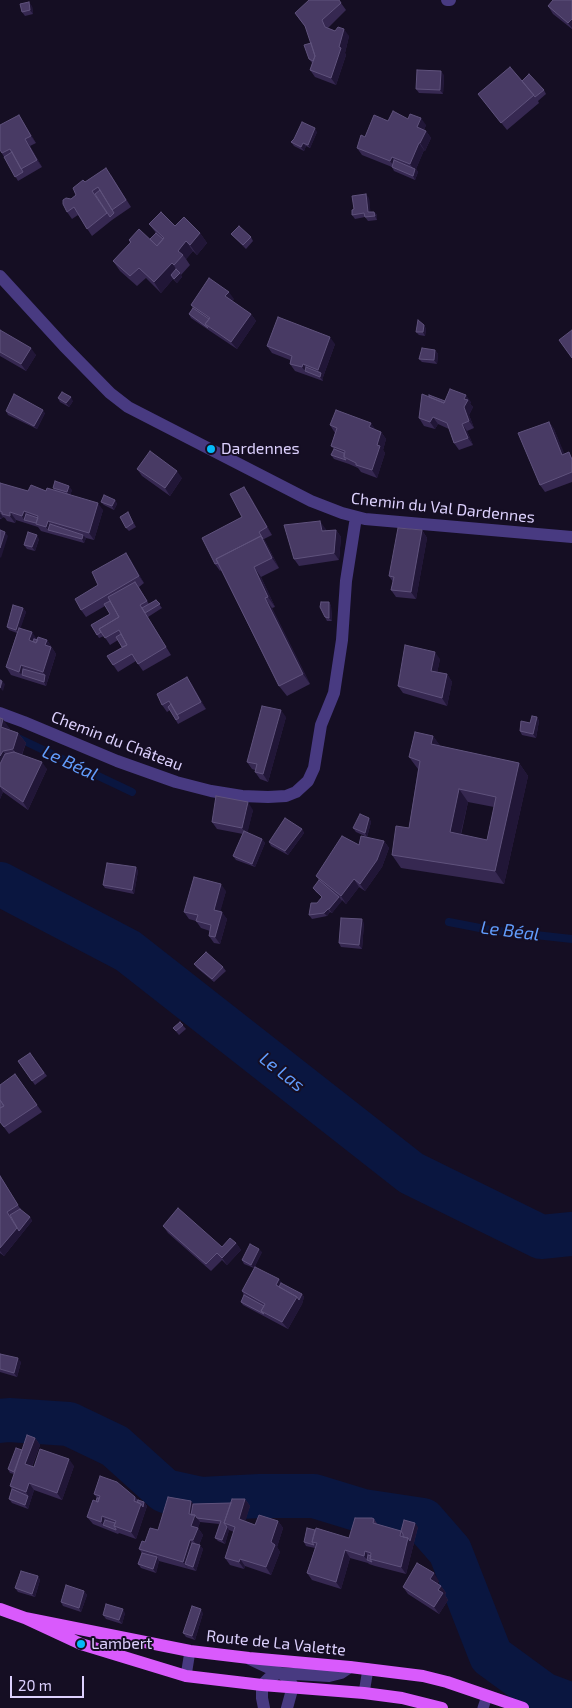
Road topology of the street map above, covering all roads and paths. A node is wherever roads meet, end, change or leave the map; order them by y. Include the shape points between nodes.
1 (0, 276) edge
2 (356, 517) junction
3 (572, 537) edge
4 (0, 713) edge
5 (0, 1609) edge
6 (24, 1618) junction
7 (190, 1651) junction
8 (249, 1658) junction
9 (350, 1667) junction
10 (368, 1670) junction
11 (278, 1672) junction
12 (186, 1676) junction
13 (262, 1685) junction
14 (293, 1686) junction
15 (364, 1693) junction
16 (485, 1702) edge
17 (264, 1708) edge
18 (287, 1708) edge
19 (442, 1708) edge
20 (523, 1708) edge

1 - 2 street, Chemin du Val Dardennes via 64,346 128,407 311,501
2 - 3 street, Chemin du Val Dardennes
2 - 4 street, Chemin du Château via 334,693 321,726 314,768 308,781 296,792 286,796 251,796 211,791 117,762
5 - 6 main road, Route de La Valette
6 - 7 main road, Route de La Valette
6 - 12 main road, Route de La Valette via 81,1644
7 - 8 main road, Route de La Valette
7 - 12 lane
8 - 9 main road, Route de La Valette
8 - 11 street
9 - 10 main road, Route de La Valette
9 - 11 street via 329,1676
10 - 15 lane
10 - 16 main road, Route de La Valette via 447,1682
11 - 13 street
11 - 14 street
12 - 13 main road, Route de La Valette
13 - 14 main road, Route de La Valette
13 - 17 street
14 - 15 main road, Route de La Valette
14 - 18 street
15 - 19 main road, Route de La Valette
16 - 20 main road, Route de La Valette

